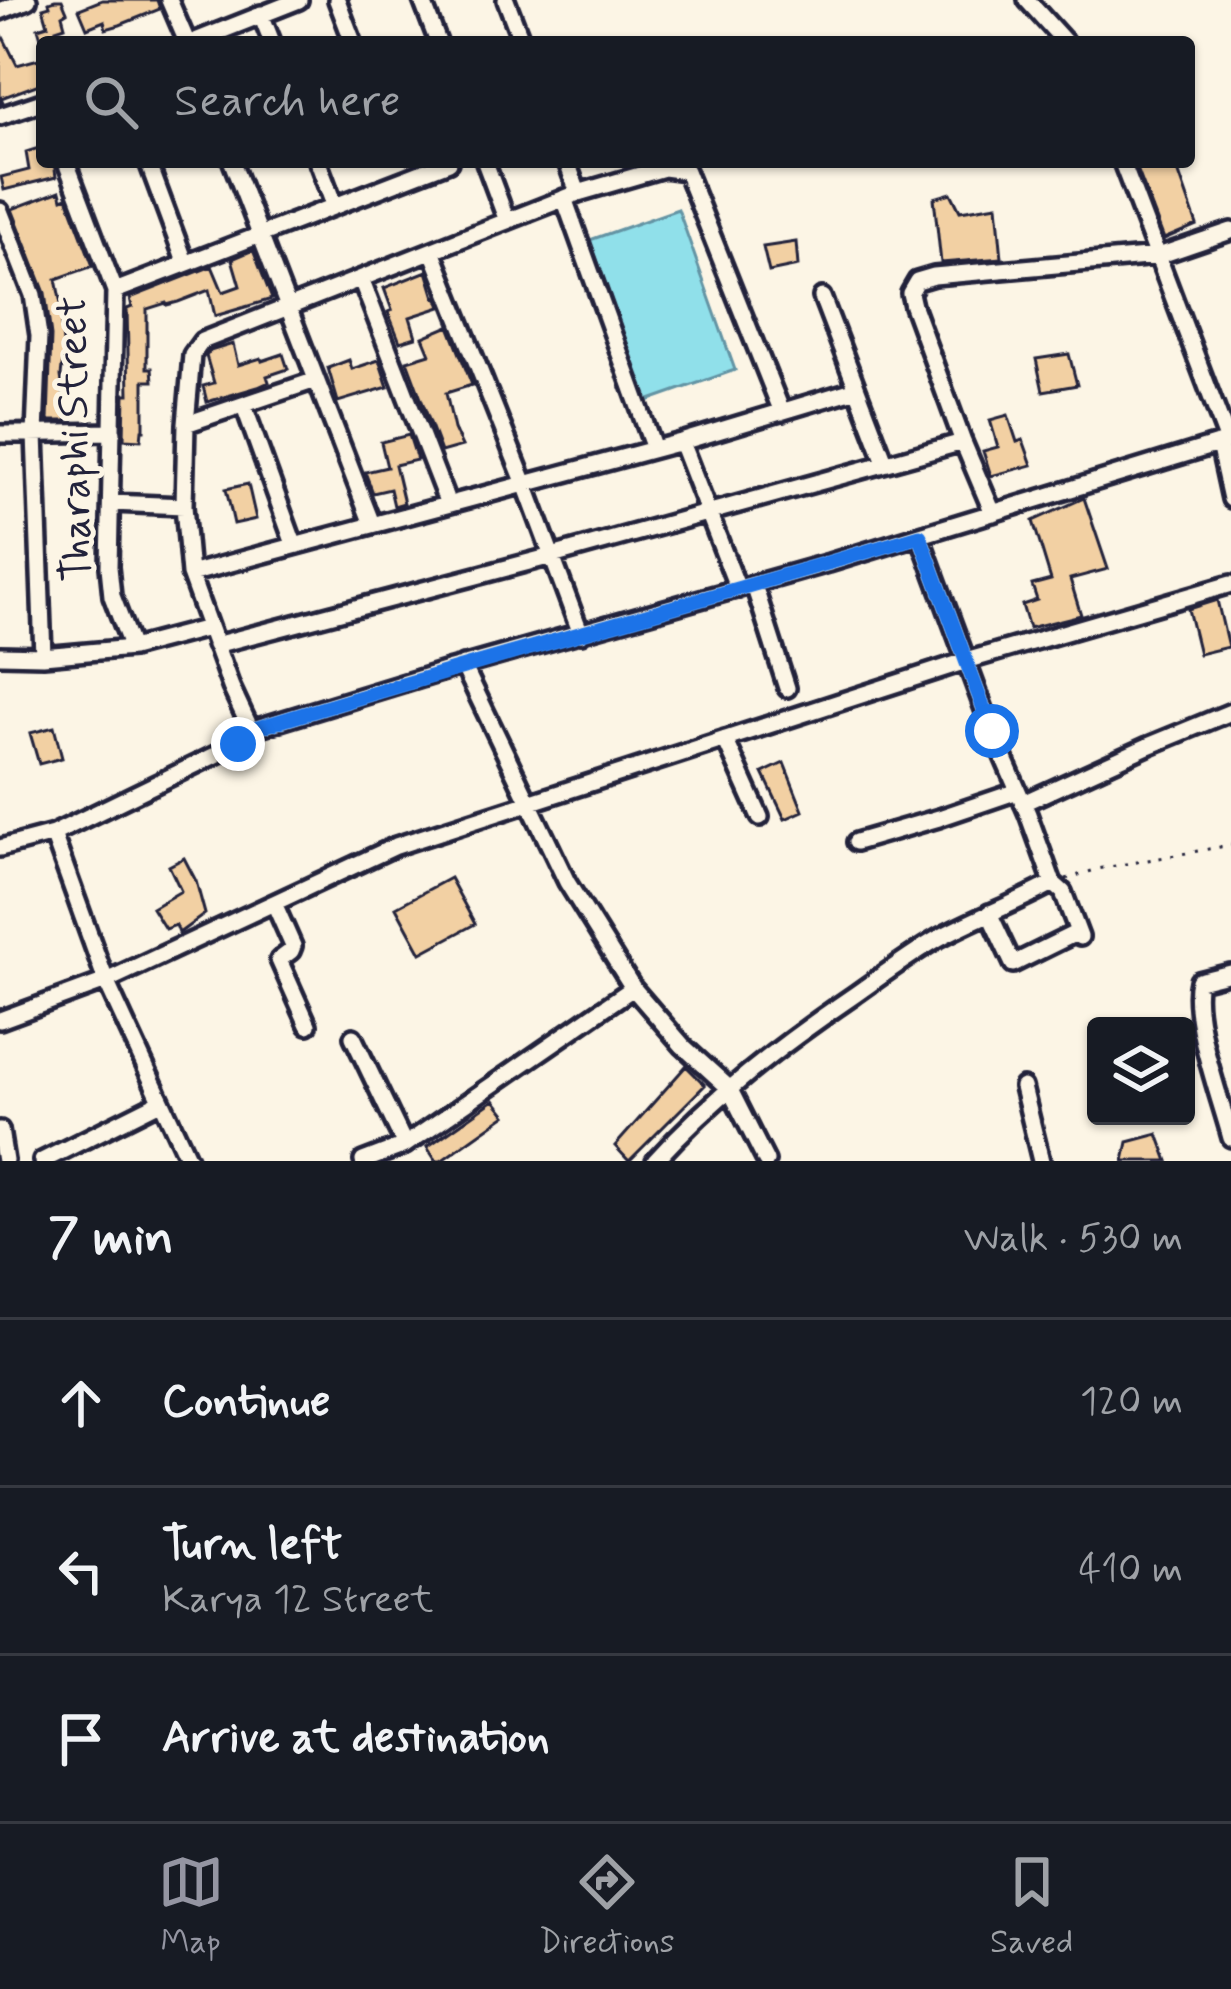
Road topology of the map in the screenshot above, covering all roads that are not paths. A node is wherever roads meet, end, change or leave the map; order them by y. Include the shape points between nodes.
1 (28, 0) edge
2 (169, 0) edge
3 (298, 0) edge
4 (337, 0) edge
5 (422, 0) edge
6 (506, 0) edge
7 (1027, 0) edge
8 (0, 11) edge
9 (261, 14) junction
10 (187, 36) edge
11 (205, 36) edge
12 (270, 36) edge
13 (350, 36) edge
14 (436, 36) edge
15 (520, 36) edge
16 (1060, 36) edge
17 (36, 104) edge
18 (0, 116) edge
19 (68, 168) edge
20 (150, 168) edge
21 (234, 168) edge
22 (319, 168) edge
23 (399, 168) edge
24 (433, 168) edge
25 (486, 168) edge
26 (568, 168) edge
27 (1124, 168) edge
28 (403, 179) junction
29 (571, 195) junction
30 (334, 206) junction
31 (0, 211) edge
32 (507, 221) junction
33 (1231, 231) edge
34 (260, 233) junction
35 (4, 237) edge
36 (432, 250) junction
37 (1158, 256) junction
38 (185, 262) junction
39 (361, 278) junction
40 (115, 291) junction
41 (822, 297) dead end
42 (288, 308) junction
43 (316, 380) junction
44 (857, 389) junction
45 (244, 406) junction
46 (782, 412) junction
47 (186, 424) junction
48 (113, 432) junction
49 (0, 434) edge
50 (35, 434) junction
51 (681, 442) junction
52 (963, 442) junction
53 (1226, 442) edge
54 (654, 449) junction
55 (885, 462) junction
56 (525, 484) junction
57 (1231, 499) edge
58 (111, 503) junction
59 (448, 504) junction
60 (184, 506) junction
61 (708, 512) junction
62 (993, 513) junction
63 (372, 524) junction
64 (920, 536) junction
65 (294, 544) junction
66 (552, 556) junction
67 (190, 574) junction
68 (1231, 584) edge
69 (746, 587) junction
70 (581, 634) junction
71 (212, 637) junction
72 (132, 648) junction
73 (0, 655) edge
74 (43, 656) junction
75 (966, 661) junction
76 (464, 665) junction
77 (787, 688) dead end
78 (1231, 712) edge
79 (251, 730) junction
80 (725, 740) junction
81 (1020, 797) junction
82 (530, 803) junction
83 (760, 817) dead end
84 (52, 834) junction
85 (856, 842) dead end
86 (0, 848) edge
87 (1053, 883) junction
88 (274, 903) junction
89 (989, 913) junction
90 (1231, 973) edge
91 (106, 981) junction
92 (633, 988) junction
93 (0, 1020) edge
94 (308, 1025) dead end
95 (353, 1037) dead end
96 (1023, 1087) dead end
97 (728, 1088) junction
98 (160, 1102) junction
99 (0, 1130) edge
100 (1231, 1138) edge
101 (405, 1145) junction
102 (5, 1161) edge
103 (42, 1161) edge
104 (189, 1161) edge
105 (363, 1161) edge
106 (655, 1161) edge
107 (766, 1161) edge
108 (1041, 1161) edge

1 - 8 street
2 - 10 street
3 - 9 street
4 - 13 street
5 - 14 street
6 - 15 street
7 - 16 street
9 - 11 street
9 - 12 street
17 - 18 street
19 - 40 street, Tharaphi Street
20 - 38 street
21 - 34 street
22 - 30 street
23 - 28 street
24 - 28 street
25 - 32 street
26 - 29 street
27 - 37 street
28 - 30 street
29 - 32 street
29 - 46 street via 664,168 686,171
29 - 54 street
30 - 34 street
31 - 35 street
32 - 36 street
33 - 37 street
34 - 38 street
34 - 42 street
35 - 50 street via 34,295
36 - 39 street
36 - 56 street
37 - 52 street via 917,281 913,306
37 - 53 street
38 - 40 street
39 - 42 street
39 - 59 street
40 - 48 street, Tharaphi Street
41 - 44 street
42 - 43 street
42 - 47 street via 202,341 192,355
43 - 45 street
43 - 63 street
44 - 46 street
44 - 55 street
45 - 47 street
45 - 65 street
46 - 51 street
47 - 60 street
48 - 50 street
48 - 58 street, Tharaphi Street
49 - 50 street
50 - 74 street
51 - 54 street
51 - 61 street
52 - 55 street
52 - 62 street
53 - 57 street
53 - 62 street
54 - 56 street
55 - 61 street
56 - 59 street
56 - 66 street
58 - 60 street
58 - 72 street, Tharaphi Street via 112,596
59 - 63 street
60 - 67 street
61 - 66 street
61 - 69 street
62 - 64 street
63 - 65 street
64 - 69 street
64 - 75 street
65 - 67 street
66 - 70 street
66 - 71 street
67 - 71 street
68 - 75 street
69 - 70 street
69 - 77 street
70 - 76 street
71 - 72 street
71 - 79 street
72 - 74 street
73 - 74 street
75 - 80 street
75 - 81 street
76 - 79 street
76 - 82 street
78 - 81 street
79 - 84 street via 238,744
80 - 82 street
80 - 83 street
81 - 85 street
81 - 87 street
82 - 88 street via 396,846
82 - 92 street via 567,882
84 - 86 street
84 - 91 street
87 - 89 street
87 - 89 street via 1079,935 1013,964
88 - 91 street
88 - 94 street via 293,947 279,960
89 - 97 street via 904,961
90 - 100 street via 1199,981 1197,991
91 - 93 street
91 - 98 street
92 - 97 street
92 - 101 street
95 - 101 street
96 - 108 street
97 - 106 street
97 - 107 street
98 - 103 street
98 - 104 street
99 - 102 street
101 - 105 street

